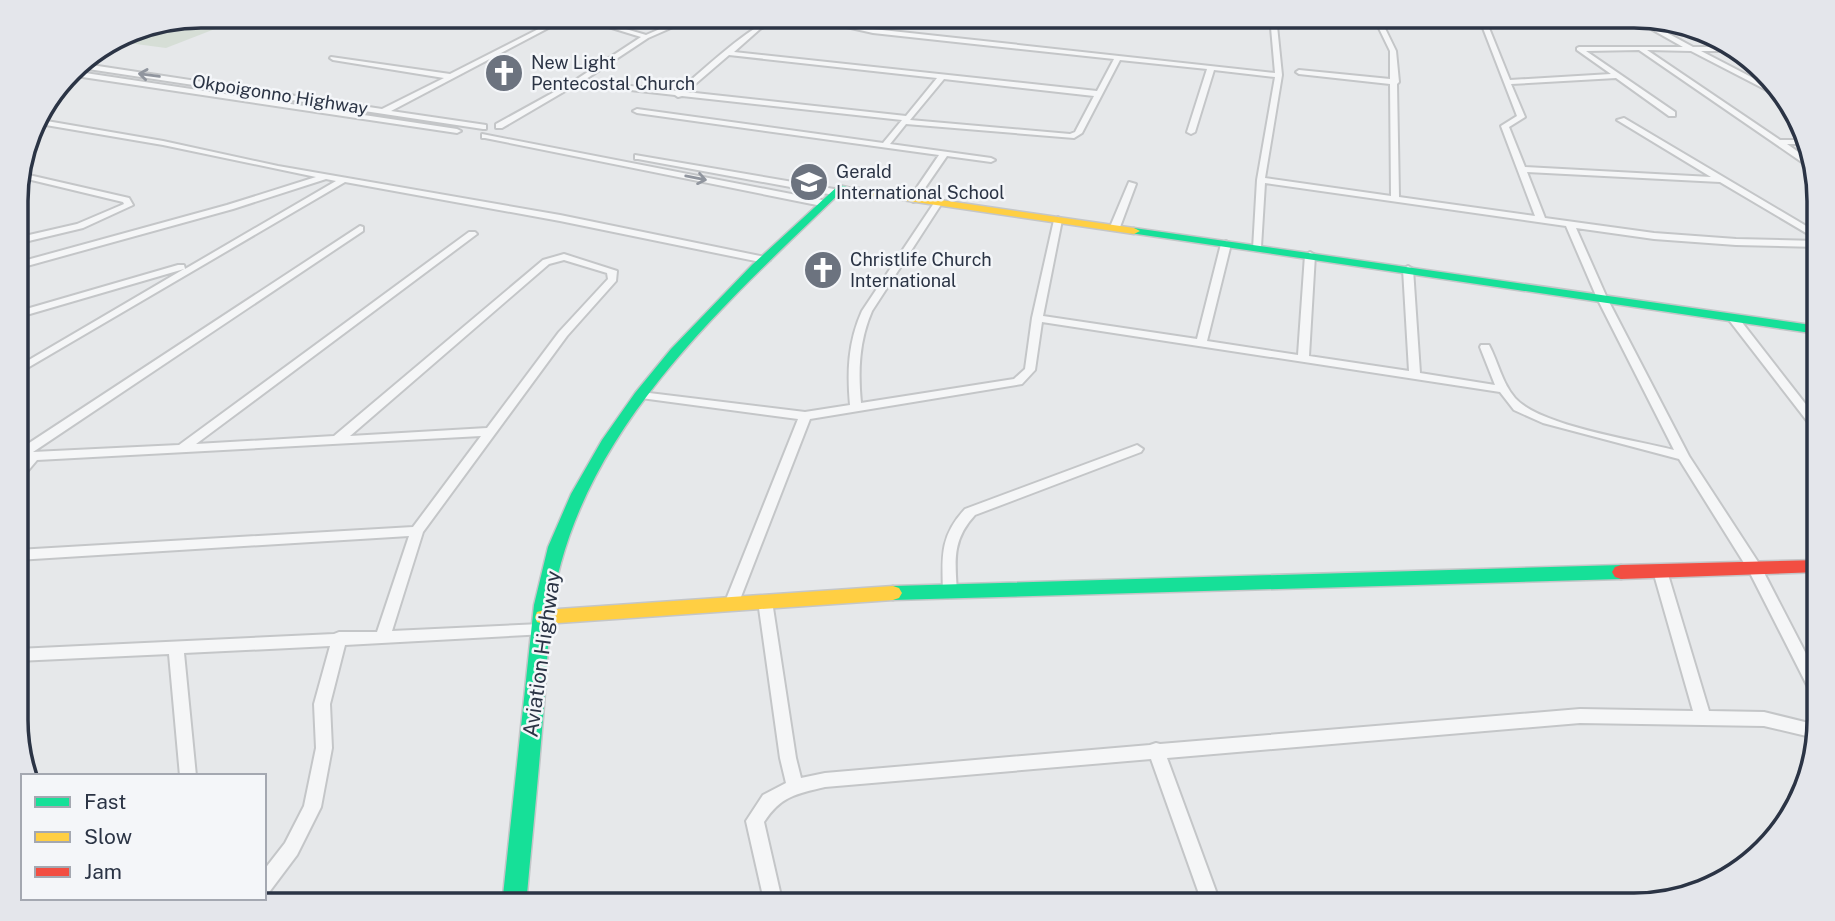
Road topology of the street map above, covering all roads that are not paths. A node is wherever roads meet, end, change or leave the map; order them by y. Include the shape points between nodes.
1 (545, 28) edge
2 (616, 28) edge
3 (667, 28) edge
4 (758, 28) edge
5 (859, 28) edge
6 (1274, 28) edge
7 (1382, 28) edge
8 (1486, 28) edge
9 (1658, 29) edge
10 (646, 37) junction
11 (1640, 48) junction
12 (1698, 49) junction
13 (1717, 49) edge
14 (727, 53) junction
15 (332, 58) dead end
16 (1118, 58) junction
17 (92, 67) edge
18 (1211, 68) junction
19 (1299, 72) dead end
20 (83, 75) edge
21 (1279, 75) junction
22 (943, 76) junction
23 (1615, 76) junction
24 (453, 77) junction
25 (576, 82) junction
26 (1395, 82) junction
27 (1507, 82) junction
28 (1761, 84) edge
29 (1100, 94) junction
30 (678, 95) junction
31 (385, 111) junction
32 (638, 111) dead end
33 (1672, 114) dead end
34 (906, 120) junction
35 (1621, 120) dead end
36 (46, 123) edge
37 (500, 128) junction
38 (481, 132) junction
39 (1191, 132) dead end
40 (1779, 142) junction
41 (1796, 142) edge
42 (886, 145) junction
43 (945, 153) junction
44 (1801, 157) edge
45 (991, 160) dead end
46 (1523, 169) junction
47 (29, 177) edge
48 (325, 177) junction
49 (342, 180) junction
50 (1261, 180) junction
51 (1725, 180) junction
52 (1132, 184) dead end
53 (832, 194) junction
54 (1395, 199) junction
55 (913, 200) junction
56 (939, 203) junction
57 (1058, 220) junction
58 (1541, 220) junction
59 (1570, 225) junction
60 (1115, 227) junction
61 (360, 229) dead end
62 (1807, 230) edge
63 (472, 234) dead end
64 (28, 239) edge
65 (1226, 243) junction
66 (1807, 244) edge
67 (1256, 247) junction
68 (1310, 256) junction
69 (765, 260) junction
70 (200, 262) junction
71 (28, 263) edge
72 (1408, 269) junction
73 (1602, 298) junction
74 (28, 312) edge
75 (1037, 318) junction
76 (1732, 318) junction
77 (1807, 328) edge
78 (1201, 344) junction
79 (1485, 347) dead end
80 (1303, 359) junction
81 (28, 364) edge
82 (1415, 377) junction
83 (1502, 389) junction
84 (641, 396) junction
85 (856, 408) junction
86 (1807, 413) edge
87 (805, 416) junction
88 (489, 432) junction
89 (337, 440) junction
90 (181, 449) junction
91 (1137, 449) dead end
92 (28, 450) edge
93 (28, 456) edge
94 (34, 456) junction
95 (1683, 456) junction
96 (28, 463) edge
97 (417, 531) junction
98 (28, 554) edge
99 (1807, 567) edge
100 (1755, 569) junction
101 (1660, 571) junction
102 (950, 592) junction
103 (765, 601) junction
104 (732, 602) junction
105 (542, 623) junction
106 (383, 636) junction
107 (339, 638) junction
108 (176, 650) junction
109 (28, 655) edge
110 (1807, 671) edge
111 (1702, 716) junction
112 (1807, 730) edge
113 (1156, 750) junction
114 (188, 774) edge
115 (795, 787) junction
116 (266, 882) edge
117 (515, 893) edge
118 (771, 893) edge
119 (1208, 893) edge

1 - 24 street
2 - 10 street
3 - 10 street
4 - 14 street
5 - 16 street
6 - 21 street
7 - 26 street via 1393,51
8 - 27 street
9 - 12 street
10 - 25 street
11 - 12 street
11 - 23 street via 1579,48
11 - 40 street
12 - 13 street
12 - 28 street
14 - 22 street
14 - 30 street
15 - 24 street
16 - 18 street
16 - 29 street
31 -> 17 street, Okpoigonno Highway
18 - 21 street
18 - 39 street
19 - 26 street
20 - 38 street, Okpoigonno Highway
21 - 50 street
22 - 29 street
22 - 34 street
23 - 27 street
23 - 33 street
24 - 31 street
25 - 30 street
25 - 37 street
26 - 54 street
27 - 46 street via 1521,117 1505,126
29 - 34 street via 1071,136
30 - 34 street
31 - 38 street, Okpoigonno Highway
32 - 42 street
34 - 42 street
35 - 51 street
36 - 48 street
37 - 38 street
37 - 53 street
38 -> 53 street
40 - 41 street
40 - 44 street
42 - 43 street
43 - 45 street
43 - 55 street
46 - 51 street
46 - 58 street
47 - 64 street via 126,200 129,205 80,226
48 - 49 street
48 - 71 street
49 - 69 street
49 - 70 street
50 - 54 street
50 - 67 street
51 - 62 street
52 - 60 street
53 - 55 street
53 - 69 street, Aviation Highway
54 - 58 street
55 - 56 street
56 - 57 street
56 - 85 street via 859,327 852,371
57 - 60 street
57 - 75 street
58 - 59 street
59 - 66 street via 1723,241
59 - 73 street
60 - 65 street
61 - 92 street
63 - 90 street
65 - 67 street
65 - 78 street
67 - 68 street
68 - 72 street
68 - 80 street
69 - 84 street, Aviation Highway
70 - 74 street
70 - 81 street
72 - 73 street
72 - 82 street
73 - 76 street
73 - 95 street
75 - 78 street
75 - 85 street via 1030,370 1018,382
76 - 77 street
76 - 86 street
78 - 80 street
79 - 83 street
80 - 82 street
82 - 83 street
83 - 95 street via 1520,410 1544,419
84 - 87 street
84 - 105 street, Aviation Highway via 578,497 557,548
85 - 87 street
87 - 104 street
88 - 89 street
88 - 89 street via 563,334 613,279 612,271 564,257 546,262
88 - 97 street
89 - 90 street
90 - 94 street
91 - 102 street via 970,512 949,542
93 - 94 street
94 - 96 street
95 - 100 street
97 - 98 street
97 - 106 street
99 - 100 street
100 - 101 street
100 - 110 street
101 - 102 street
101 - 111 street
102 - 103 street
103 - 104 street
103 - 115 street
104 - 105 street
105 - 106 street
105 - 117 street, Aviation Highway
106 - 107 street
107 - 108 street
107 - 116 street via 322,704 324,748 312,807 291,849
108 - 109 street
108 - 114 street
111 - 112 street via 1764,719
111 - 113 street via 1580,716
113 - 115 street via 825,780
113 - 119 street
115 - 118 street via 769,800 755,821

